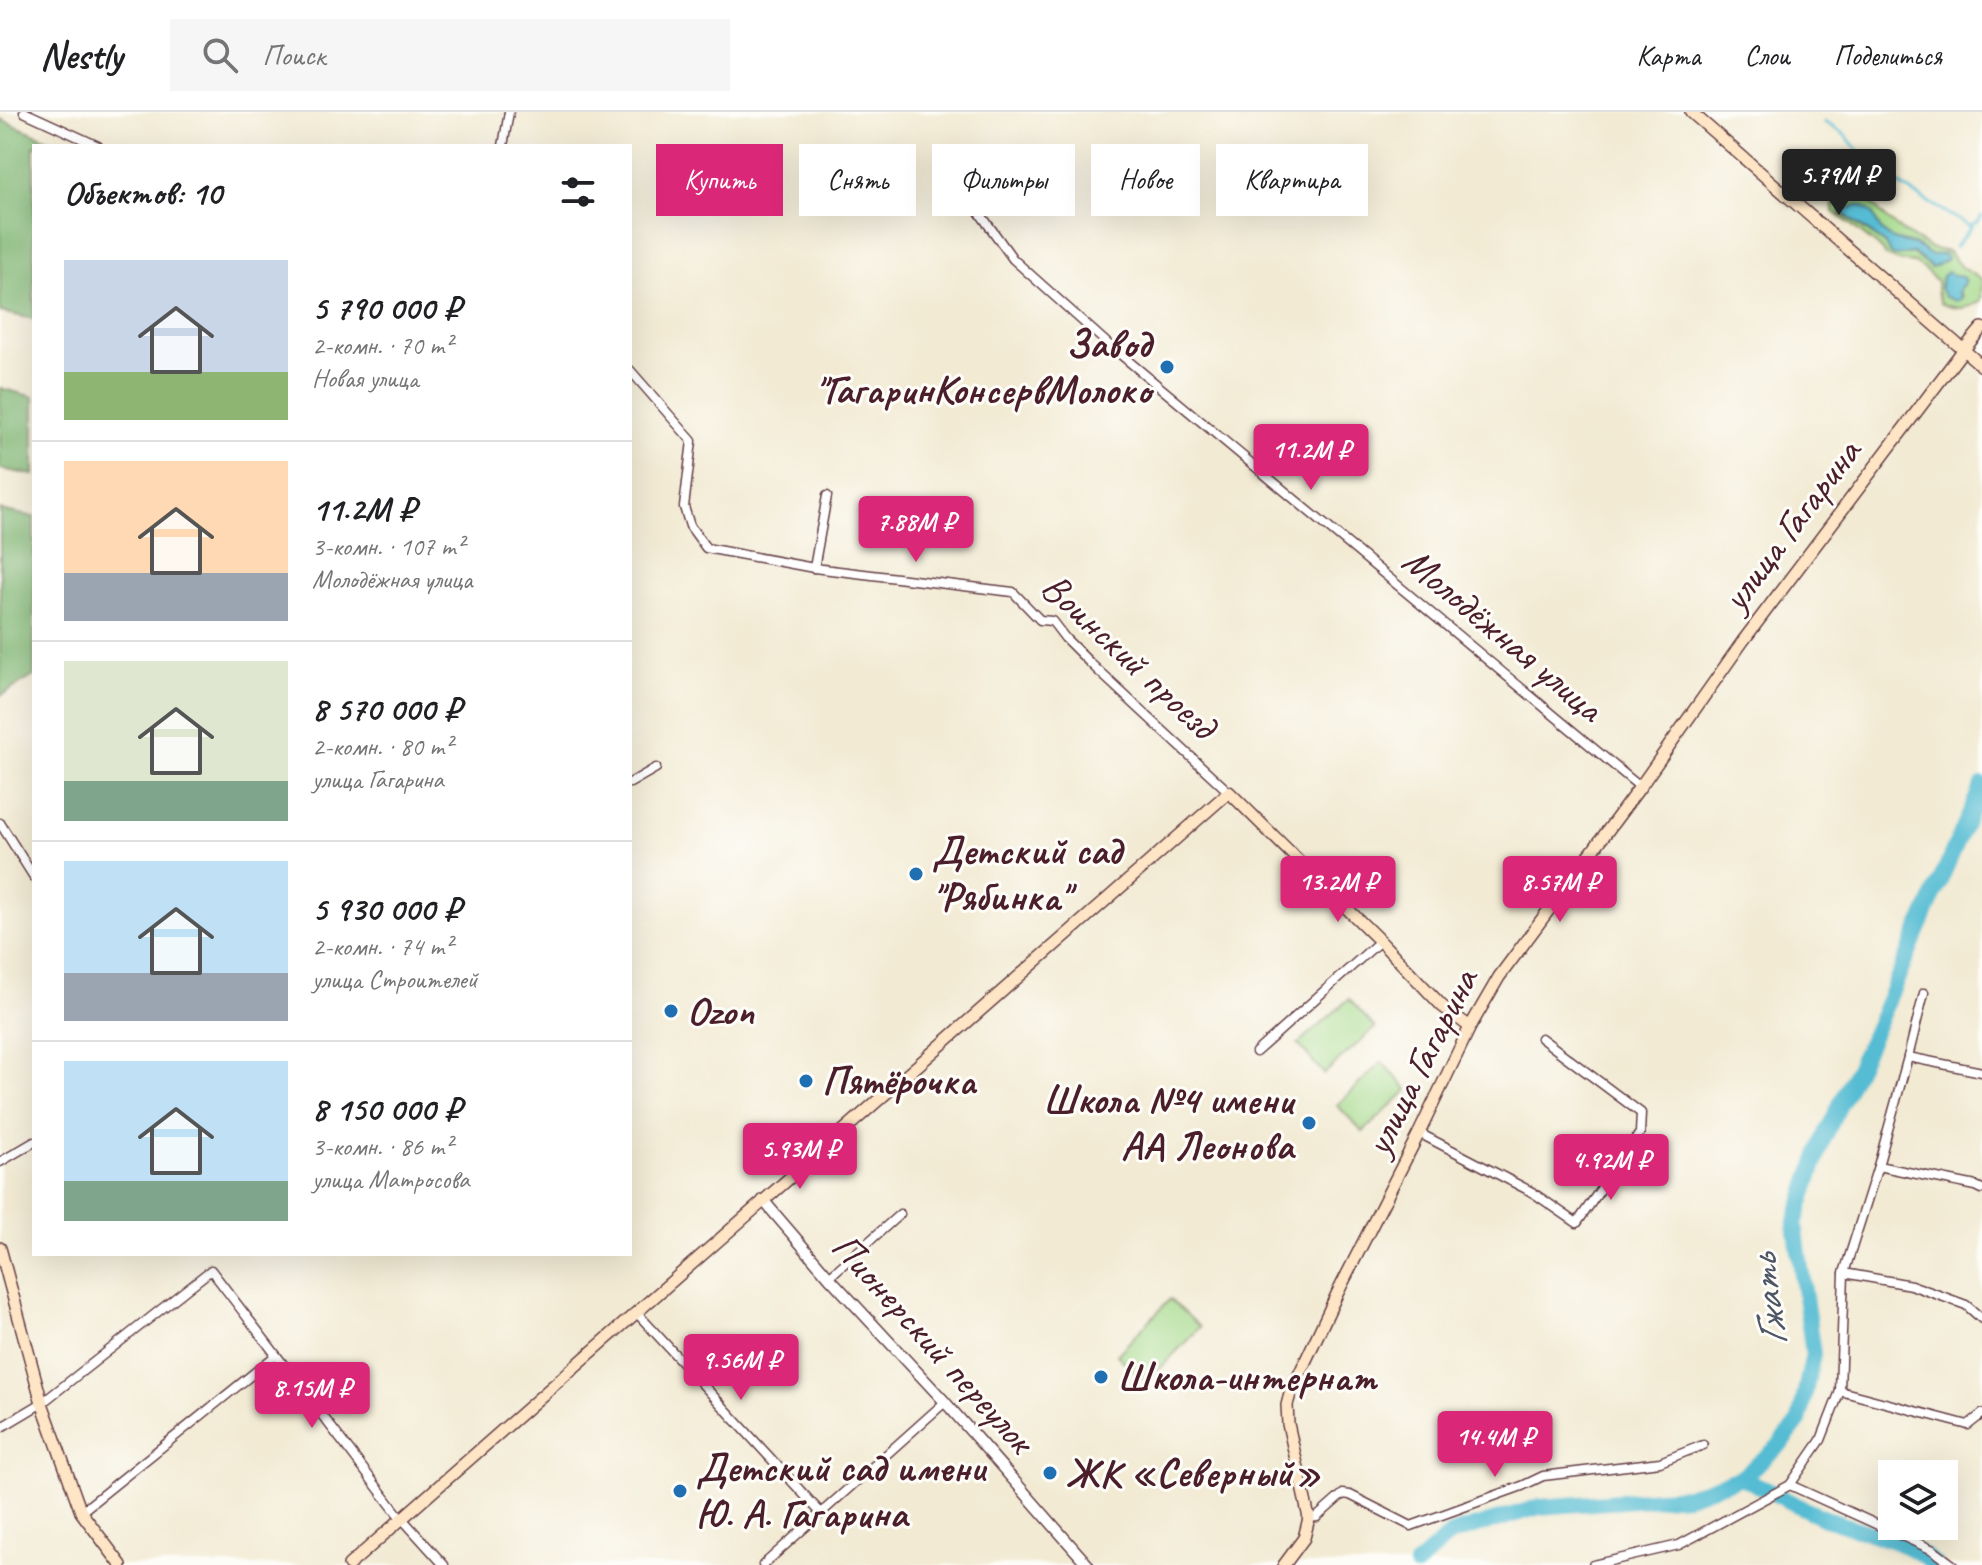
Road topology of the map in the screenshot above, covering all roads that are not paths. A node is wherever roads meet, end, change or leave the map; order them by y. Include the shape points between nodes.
1 (24, 112) edge
2 (509, 112) edge
3 (1691, 112) edge
4 (94, 144) edge
5 (503, 144) edge
6 (982, 216) edge
7 (1982, 328) edge
8 (1964, 349) junction
9 (1982, 366) edge
10 (632, 372) edge
11 (827, 496) dead end
12 (814, 568) junction
13 (656, 768) dead end
14 (632, 782) edge
15 (1640, 787) junction
16 (1229, 792) junction
17 (0, 823) edge
18 (32, 874) edge
19 (1380, 941) junction
20 (1924, 993) dead end
21 (1470, 1027) junction
22 (1541, 1038) dead end
23 (1256, 1052) dead end
24 (1908, 1057) junction
25 (1982, 1072) edge
26 (1419, 1133) junction
27 (32, 1143) edge
28 (0, 1162) edge
29 (1878, 1166) junction
30 (1982, 1189) edge
31 (763, 1200) junction
32 (900, 1214) dead end
33 (0, 1248) edge
34 (1844, 1273) junction
35 (829, 1277) junction
36 (637, 1313) junction
37 (1982, 1319) edge
38 (275, 1356) junction
39 (1840, 1391) junction
40 (945, 1402) junction
41 (42, 1403) junction
42 (1982, 1414) edge
43 (0, 1428) edge
44 (1703, 1445) dead end
45 (1790, 1485) junction
46 (81, 1512) junction
47 (821, 1513) junction
48 (1309, 1518) junction
49 (402, 1519) junction
50 (121, 1565) edge
51 (349, 1565) edge
52 (444, 1565) edge
53 (763, 1565) edge
54 (1088, 1565) edge
55 (1284, 1565) edge
56 (1593, 1565) edge
57 (1953, 1565) edge

1 - 4 street
2 - 5 street
3 - 8 main road
6 - 15 street, Молодёжная улица via 1013,259 1097,334
7 - 8 main road, улица Гагарина
8 - 9 main road
8 - 15 main road, улица Гагарина via 1743,641
10 - 12 street, Воинский проезд via 692,441 684,507 706,548
11 - 12 street
12 - 16 street, Воинский проезд via 1013,592 1040,620 1052,621
13 - 14 street
15 - 21 main road, улица Гагарина via 1499,977
16 - 19 main road, Воинский проезд
16 - 31 main road
17 - 18 street
19 - 21 main road, Воинский проезд via 1442,1006
19 - 23 street
20 - 24 street
21 - 26 main road, улица Гагарина
22 - 26 street via 1641,1113 1640,1133 1577,1223 1532,1192
24 - 25 street
24 - 29 street
26 - 48 main road, улица Гагарина via 1290,1394 1288,1424
27 - 28 street
29 - 30 street
29 - 34 street
31 - 35 street, Пионерский переулок
31 - 36 main road
32 - 35 street
33 - 41 main road
34 - 37 street via 1911,1285 1966,1305
34 - 39 street
35 - 40 street, Пионерский переулок
36 - 47 street
36 - 49 main road
38 - 41 street via 211,1270
38 - 46 street
38 - 49 street
39 - 42 street via 1968,1425
39 - 45 street via 1821,1440
40 - 47 street
40 - 54 street, Пионерский переулок
41 - 43 street
41 - 46 main road
44 - 48 street via 1660,1462 1543,1476 1411,1526 1343,1494
45 - 56 street via 1679,1545
45 - 57 street via 1933,1550
46 - 50 main road
47 - 53 street
48 - 55 main road via 1304,1538
49 - 51 main road
49 - 52 street

